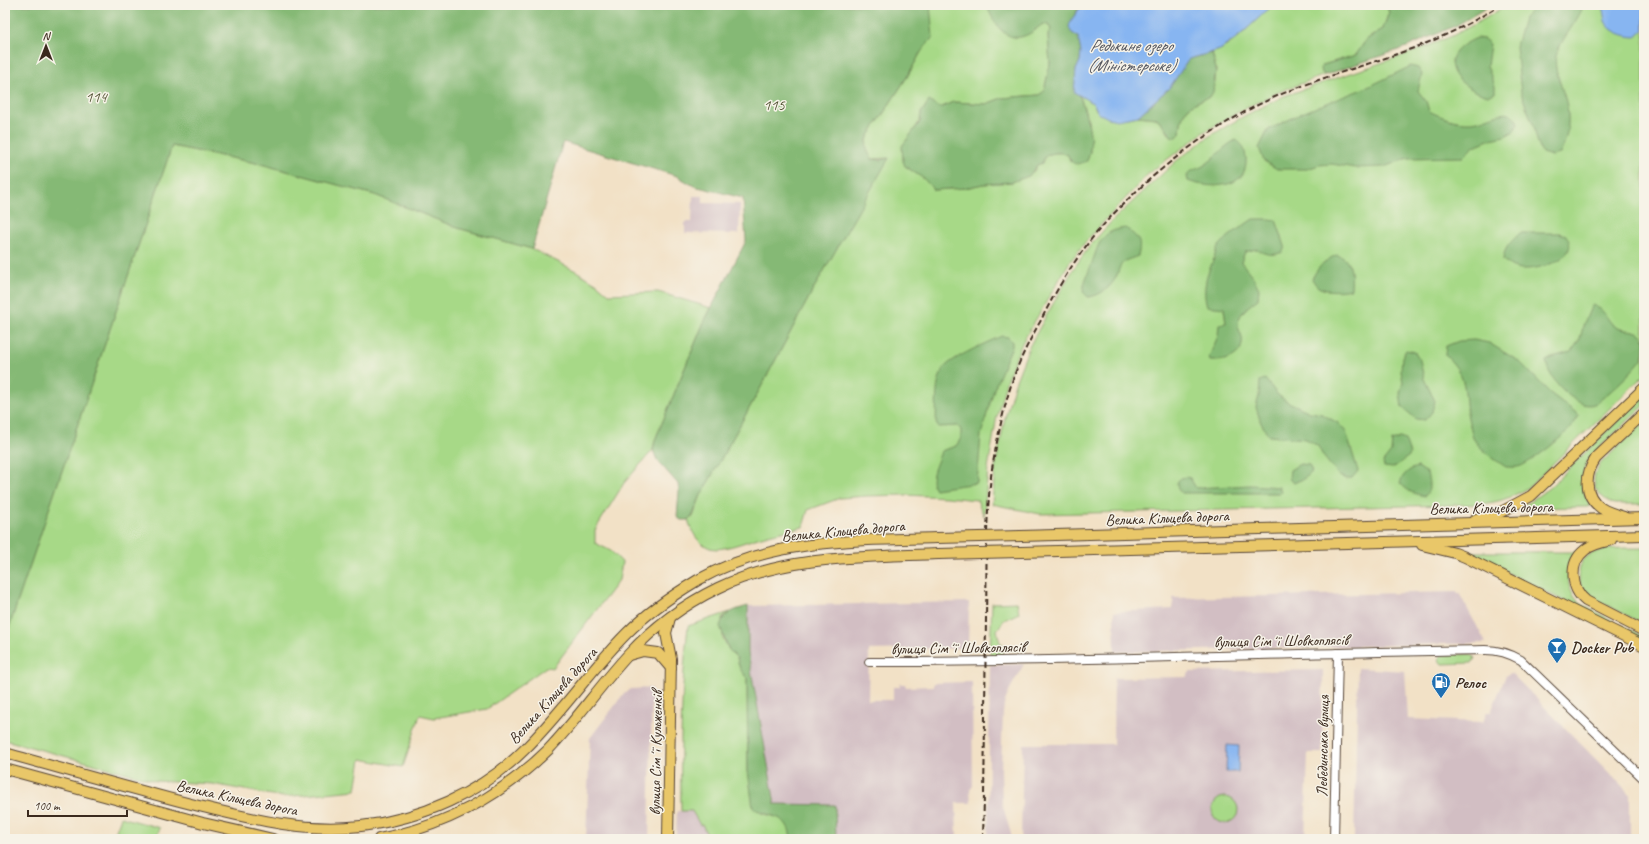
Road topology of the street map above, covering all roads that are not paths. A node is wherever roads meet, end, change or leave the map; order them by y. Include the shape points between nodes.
1 (1644, 388) edge
2 (1644, 413) edge
3 (1644, 518) edge
4 (1628, 519) junction
5 (1460, 523) junction
6 (1630, 535) junction
7 (1644, 535) edge
8 (1402, 541) junction
9 (670, 618) junction
10 (1644, 631) edge
11 (1644, 646) edge
12 (1338, 653) junction
13 (628, 655) junction
14 (869, 662) dead end
15 (671, 668) junction
16 (5, 753) edge
17 (5, 769) edge
18 (1644, 779) edge
19 (273, 839) edge
20 (378, 839) edge
21 (668, 839) edge
22 (1334, 839) edge

1 - 5 main road via 1531,496 1501,512
2 - 4 main road via 1596,458 1588,475 1589,491 1600,508
3 - 4 main road, Велика Кільцева дорога
4 - 5 main road, Велика Кільцева дорога
5 - 16 main road, Велика Кільцева дорога, bridge via 937,538 840,542 781,550 734,564 699,580 654,609 626,634 544,730 498,772 452,800 410,816 362,826 287,826 141,791
6 - 7 main road, Велика Кільцева дорога
6 - 8 main road, Велика Кільцева дорога
6 - 10 main road via 1599,543 1584,550 1576,561 1574,584 1586,602
8 - 9 main road, Велика Кільцева дорога, bridge via 938,554 824,560 779,568 737,580 690,604
8 - 11 main road via 1434,547 1465,557
9 - 13 main road, Велика Кільцева дорога
9 - 15 main road, вулиця Сімʼї Кульженків via 666,633
12 - 14 street, вулиця Сімʼї Шовкоплясів
12 - 18 street, вулиця Сімʼї Шовкоплясів via 1485,650 1510,654 1521,660
12 - 22 street, Лебединська вулиця
13 - 15 main road, вулиця Сімʼї Кульженків via 643,651 658,653
13 - 20 main road, Велика Кільцева дорога via 549,749 512,781 447,819
15 - 21 main road, вулиця Сімʼї Кульженків
17 - 19 main road, Велика Кільцева дорога via 203,823

